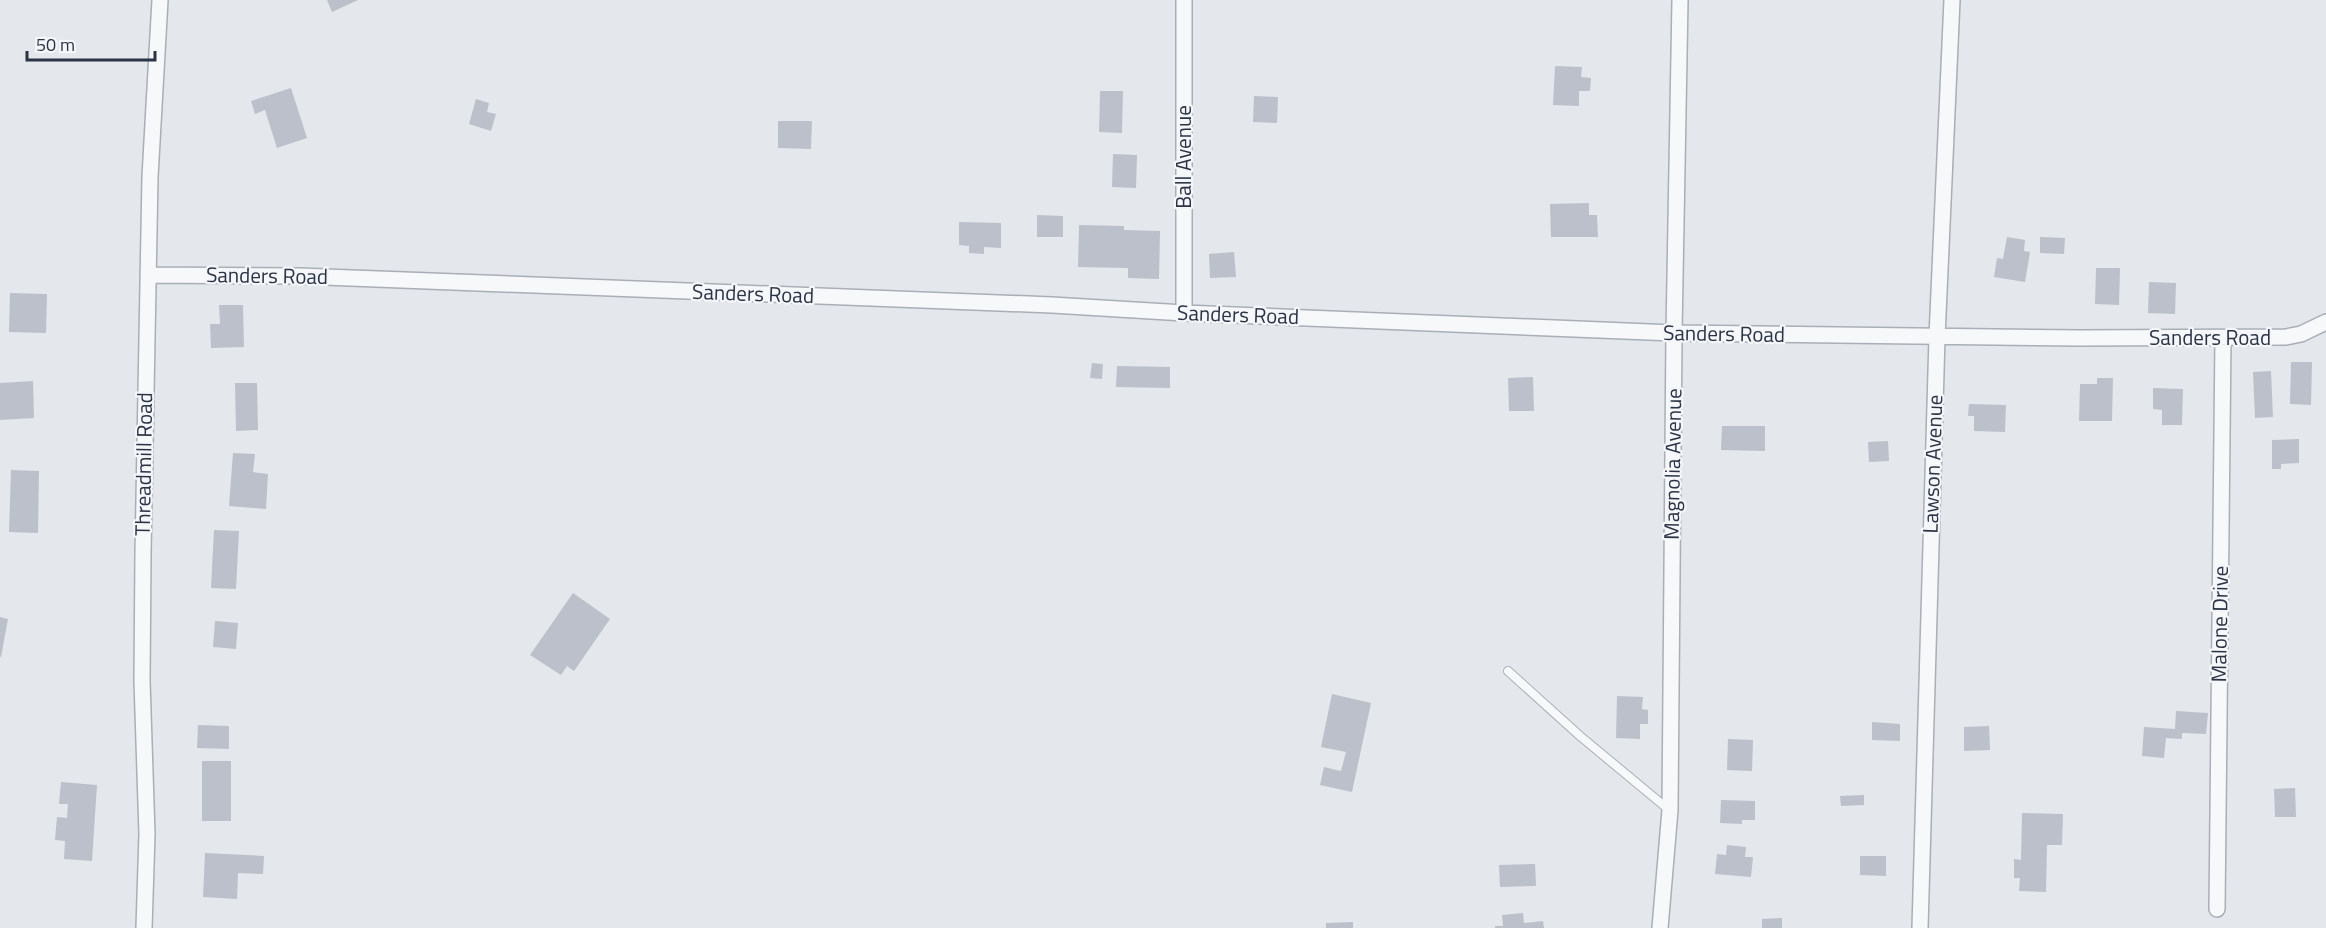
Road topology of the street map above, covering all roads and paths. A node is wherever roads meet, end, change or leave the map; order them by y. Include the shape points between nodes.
1 (160, 0) edge
2 (1184, 0) edge
3 (1680, 0) edge
4 (1952, 0) edge
5 (148, 274) junction
6 (1184, 313) junction
7 (2326, 322) edge
8 (1674, 333) junction
9 (1937, 337) junction
10 (2223, 338) junction
11 (1508, 671) dead end
12 (1670, 810) junction
13 (2217, 909) dead end
14 (144, 928) edge
15 (1660, 928) edge
16 (1920, 928) edge

1 - 5 street, Threadmill Road
2 - 6 street, Ball Avenue
3 - 8 street, Magnolia Avenue
4 - 9 street, Lawson Avenue
5 - 6 street, Sanders Road via 1040,304
5 - 14 street, Threadmill Road via 142,611 147,834
6 - 8 street, Sanders Road
7 - 10 street, Sanders Road via 2286,338
8 - 9 street, Sanders Road
8 - 12 street, Magnolia Avenue
9 - 10 street, Sanders Road
9 - 16 street, Lawson Avenue
10 - 13 street, Malone Drive
11 - 12 lane
12 - 15 street, Magnolia Avenue

